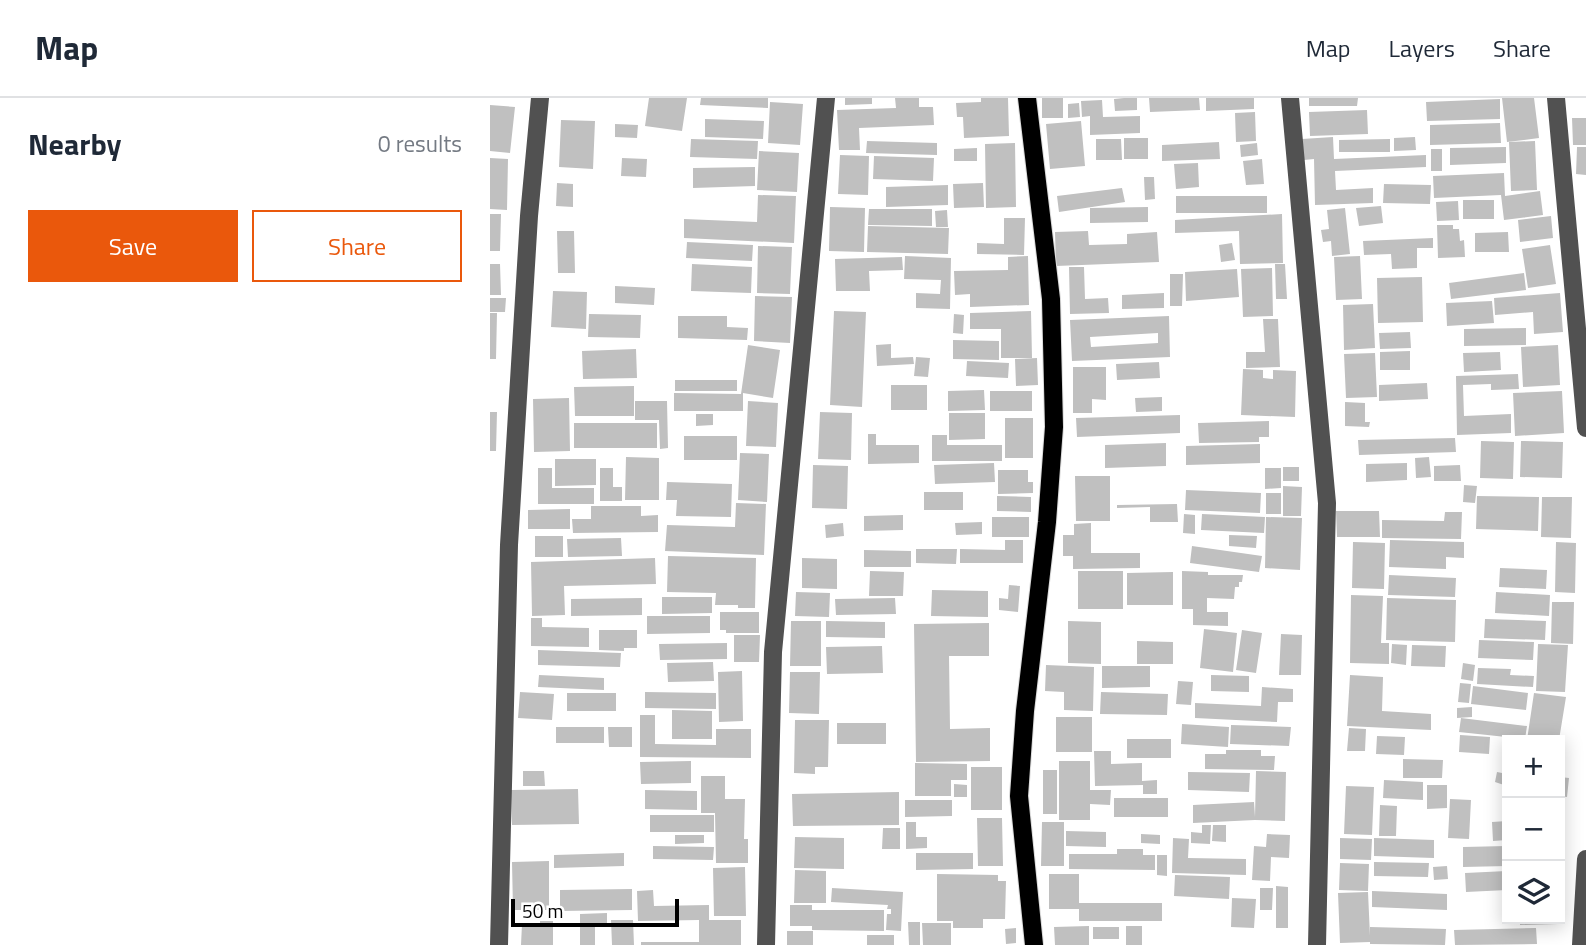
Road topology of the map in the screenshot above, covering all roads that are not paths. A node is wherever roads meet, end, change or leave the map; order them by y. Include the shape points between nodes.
1 (540, 98) edge
2 (826, 98) edge
3 (1027, 98) edge
4 (1290, 98) edge
5 (1556, 98) edge
6 (1586, 428) edge
7 (1586, 859) edge
8 (499, 945) edge
9 (766, 945) edge
10 (1034, 945) edge
11 (1317, 945) edge
12 (1581, 945) edge

1 - 8 street via 509,545
2 - 9 street via 773,652
3 - 10 main road via 1051,299 1054,427 1020,796
4 - 11 street via 1327,503
5 - 6 street
7 - 12 street

